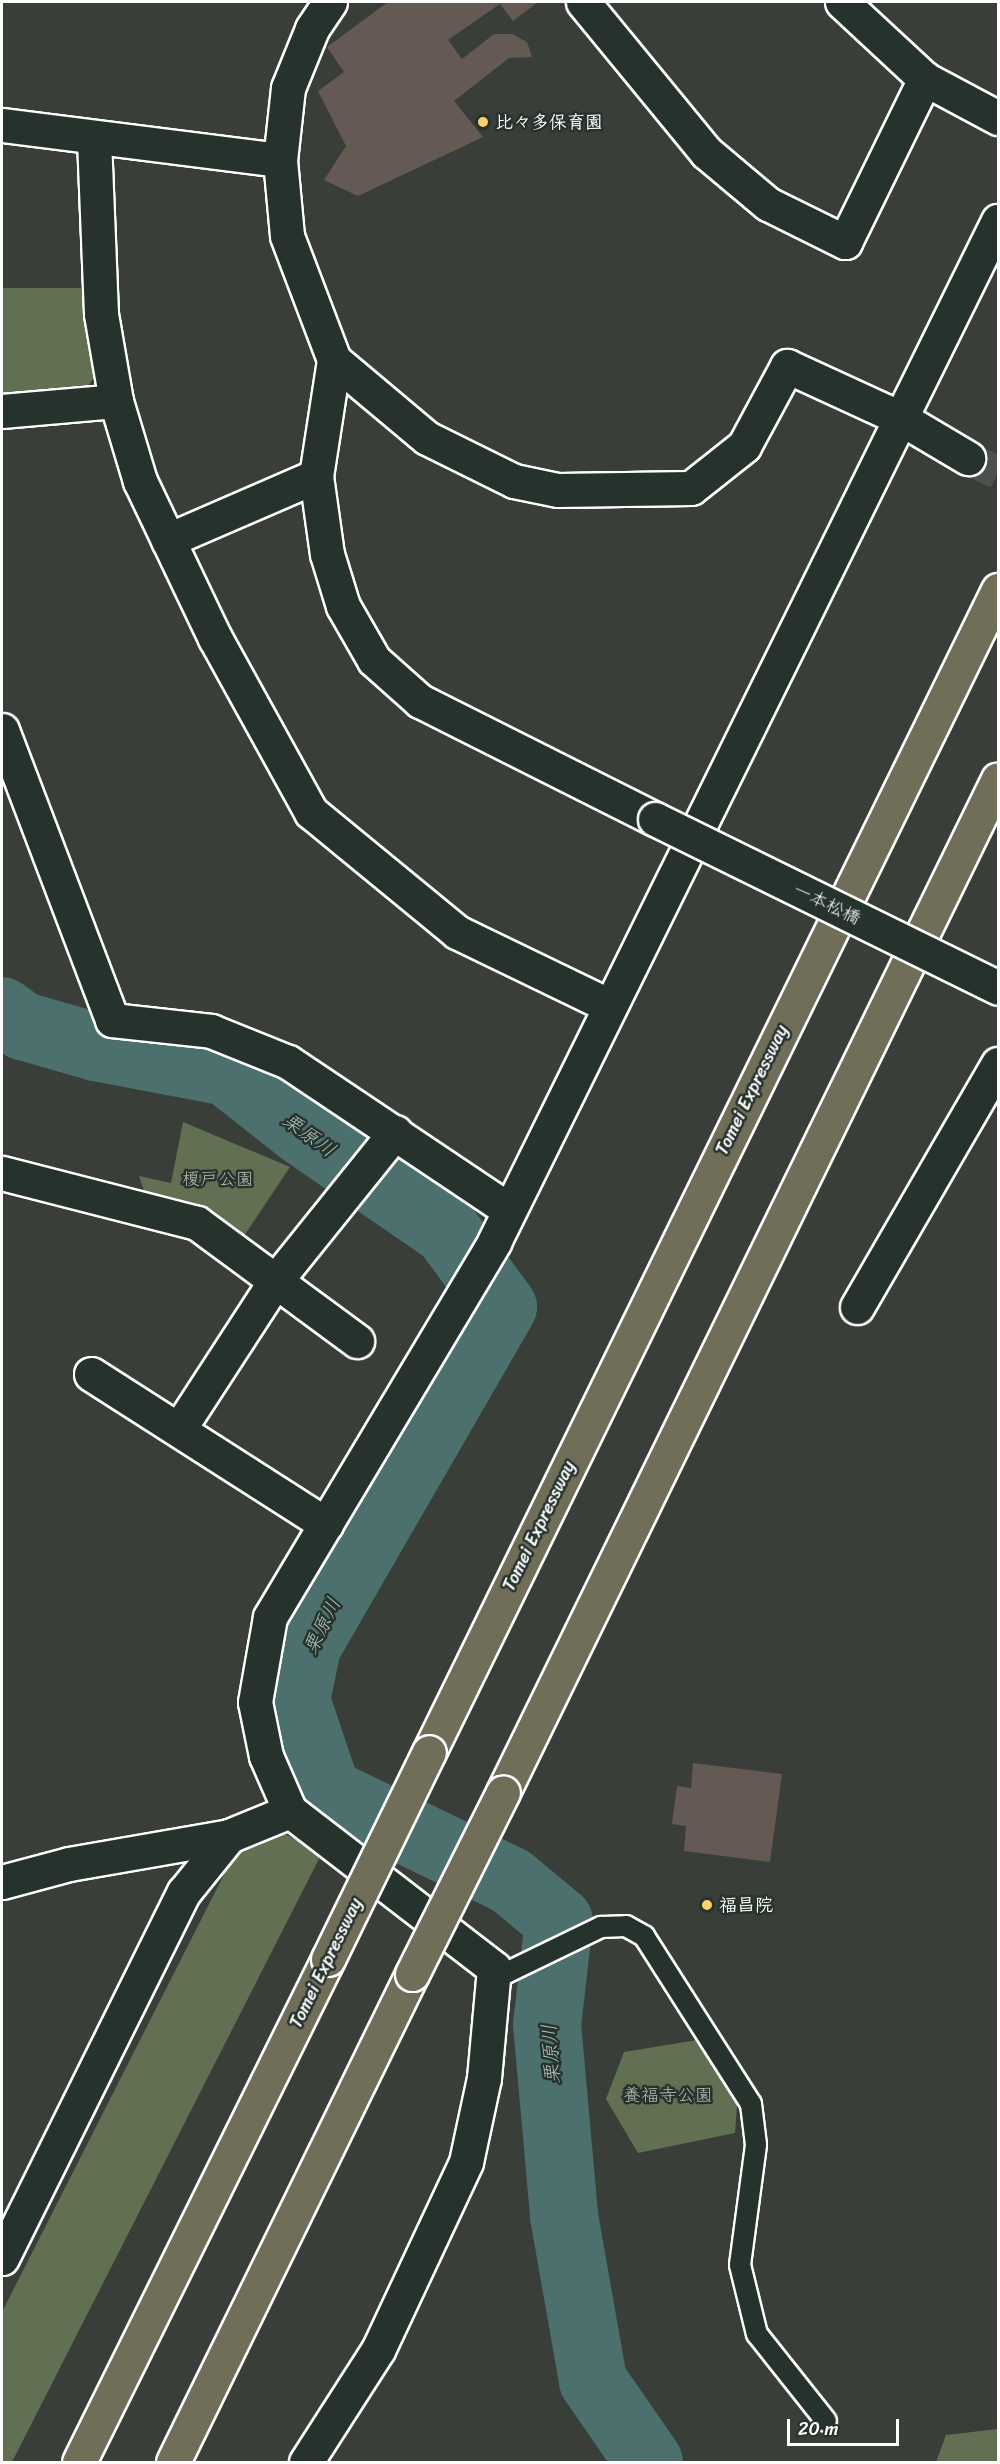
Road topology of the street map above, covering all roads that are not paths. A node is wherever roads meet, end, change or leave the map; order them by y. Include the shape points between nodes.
1 (330, 2) edge
2 (583, 2) edge
3 (842, 2) edge
4 (925, 79) junction
5 (999, 118) edge
6 (2, 125) edge
7 (94, 140) junction
8 (280, 160) junction
9 (999, 221) edge
10 (334, 360) junction
11 (116, 401) junction
12 (2, 411) edge
13 (902, 419) junction
14 (968, 458) tunnel mouth
15 (316, 476) junction
16 (168, 540) junction
17 (999, 590) edge
18 (2, 730) edge
19 (999, 779) edge
20 (999, 988) edge
21 (608, 1005) junction
22 (999, 1064) edge
23 (387, 1142) junction
24 (2, 1173) edge
25 (506, 1209) junction
26 (273, 1284) junction
27 (857, 1307) dead end
28 (357, 1341) dead end
29 (91, 1374) dead end
30 (179, 1429) junction
31 (326, 1524) junction
32 (290, 1811) junction
33 (229, 1836) junction
34 (2, 1882) edge
35 (500, 1971) junction
36 (2, 2258) edge
37 (826, 2421) dead end
38 (79, 2463) edge
39 (173, 2463) edge
40 (306, 2463) edge

1 - 8 street via 312,29 288,88
2 - 4 street via 706,152 768,204 845,242
3 - 4 street
4 - 5 street
6 - 7 street
7 - 8 street
7 - 11 street via 101,314
8 - 10 street via 287,236
9 - 13 street
10 - 13 street via 427,438 514,481 558,490 691,488 744,446 787,366
10 - 15 street, 一本松橋
11 - 12 street
11 - 16 street via 140,481
13 - 14 street
13 - 21 street
15 - 16 street
15 - 20 street, 一本松橋, bridge via 327,554 343,606 374,660 420,701
16 - 21 street via 214,638 311,812 457,932
17 - 38 highway, Tomei Expressway, bridge
18 - 23 street via 112,1020 222,1036 288,1062
19 - 39 highway, bridge
21 - 25 street
22 - 27 street
23 - 25 street
23 - 26 street
24 - 26 street via 197,1223
25 - 31 street via 494,1242
26 - 28 street
26 - 30 street
29 - 30 street
30 - 31 street
31 - 32 street via 270,1617 259,1662 255,1702 266,1756
32 - 33 street
32 - 35 street
33 - 34 street via 69,1864
33 - 36 street via 184,1892
35 - 37 lane via 586,1932 626,1926 644,1936 751,2104 756,2145 740,2265 757,2334
35 - 40 street via 466,2162 378,2350

